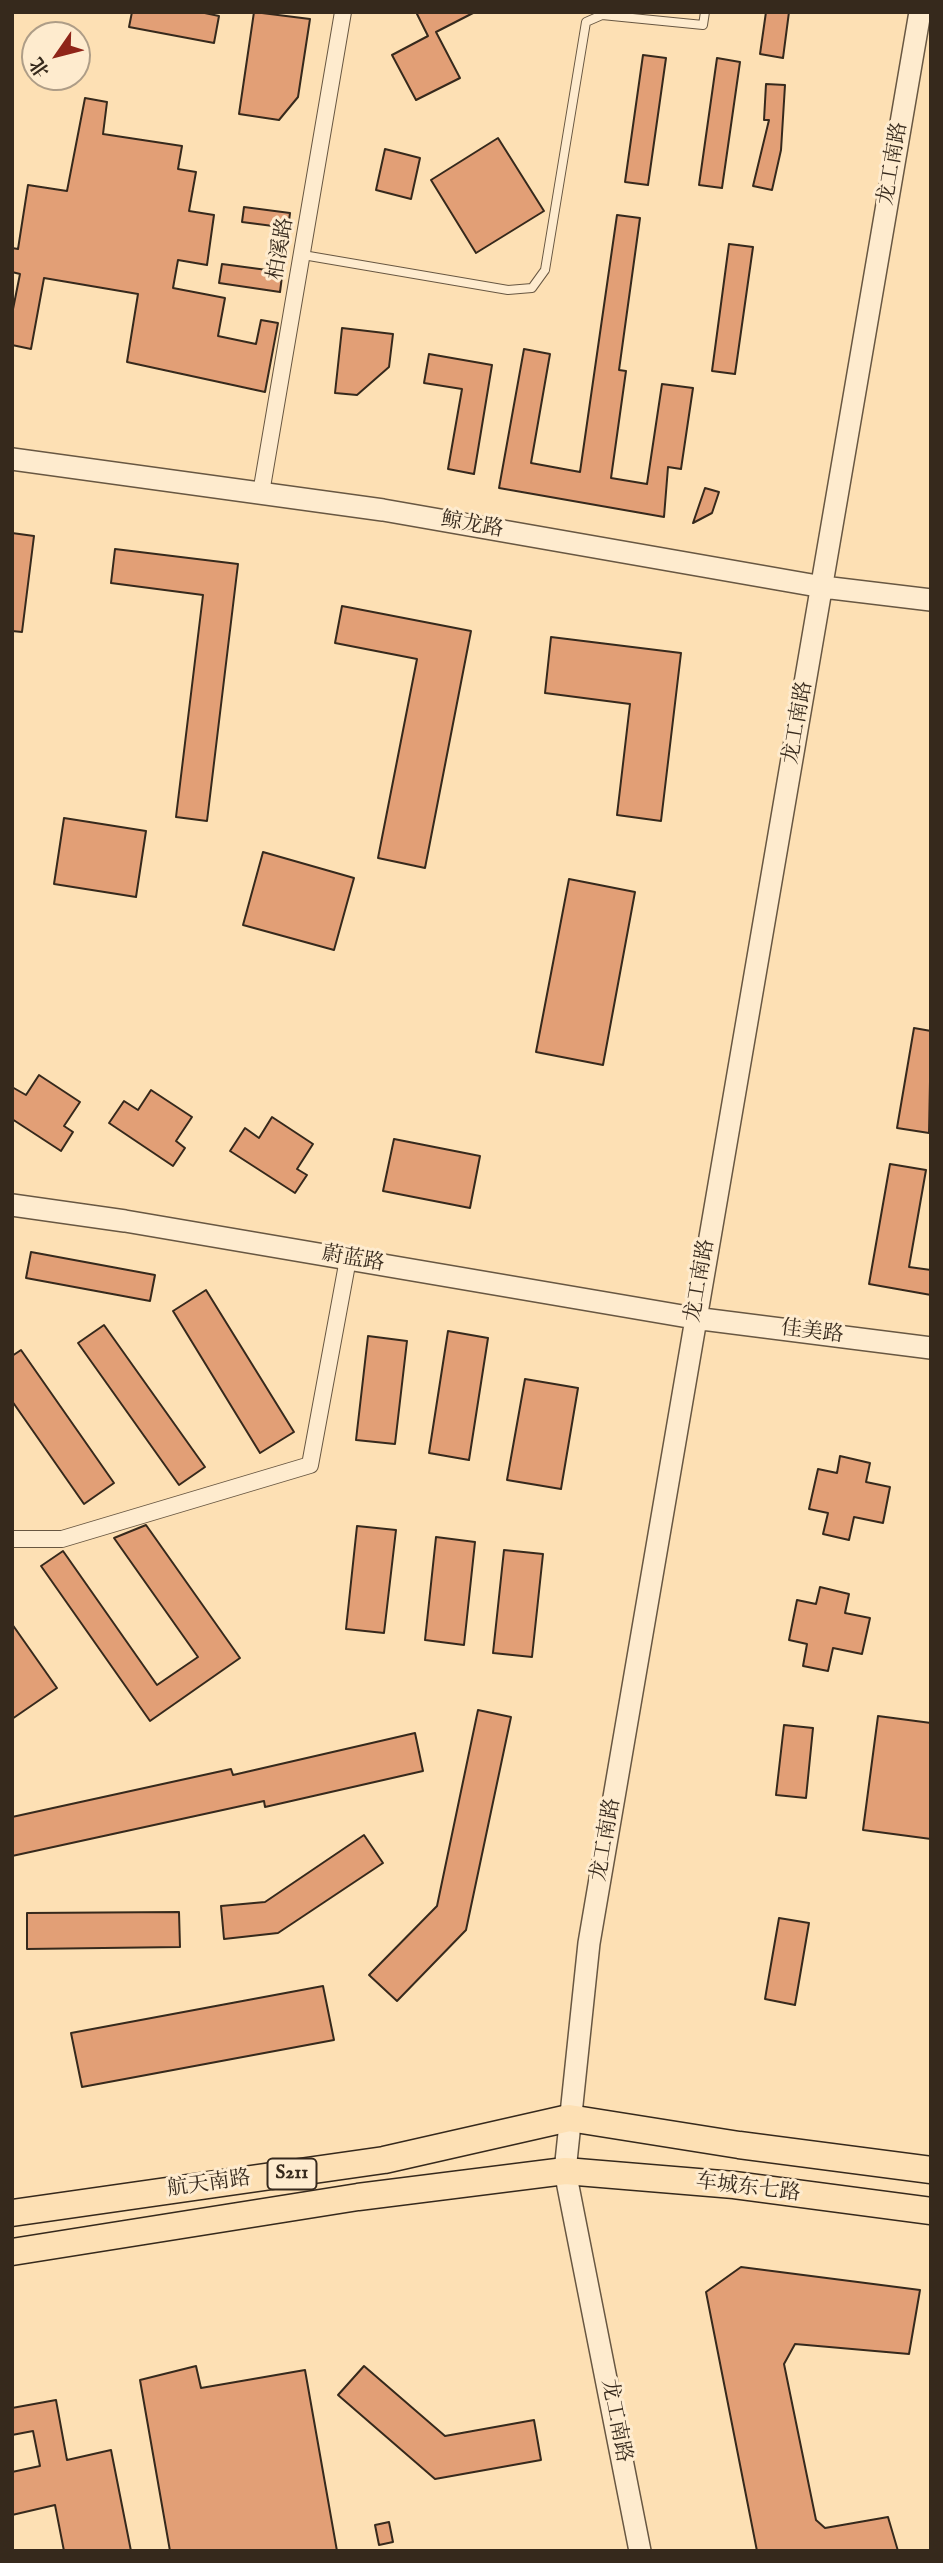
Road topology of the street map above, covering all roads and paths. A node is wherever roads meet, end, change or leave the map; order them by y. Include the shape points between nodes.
1 (343, 12) edge
2 (705, 12) edge
3 (919, 12) edge
4 (303, 255) junction
5 (12, 459) edge
6 (261, 493) junction
7 (823, 587) junction
8 (931, 600) edge
9 (12, 1205) edge
10 (348, 1259) junction
11 (694, 1318) junction
12 (931, 1348) edge
13 (12, 1539) edge
14 (569, 2118) junction
15 (931, 2169) edge
16 (565, 2171) junction
17 (931, 2211) edge
18 (12, 2213) edge
19 (12, 2252) edge
20 (640, 2551) edge

1 - 4 street, 柏溪路
2 - 4 lane via 703,25 602,15 586,22 545,270 532,288 508,290
3 - 7 street, 龙工南路
4 - 6 street, 柏溪路
5 - 6 street, 鲸龙路
6 - 7 street, 鲸龙路
7 - 8 street, 鲸龙路
7 - 11 street, 龙工南路
9 - 10 street, 蔚蓝路
10 - 11 street, 蔚蓝路
10 - 13 street via 310,1465 62,1539
11 - 12 street, 佳美路
11 - 14 street, 龙工南路 via 589,1943
14 - 15 main road, 车城东七路
14 - 16 street, 龙工南路
14 - 18 main road, 航天南路 / S211 via 384,2161
16 - 17 main road, 车城东七路 via 734,2185
16 - 19 main road, 航天南路 / S211 via 358,2197
16 - 20 street, 龙工南路

